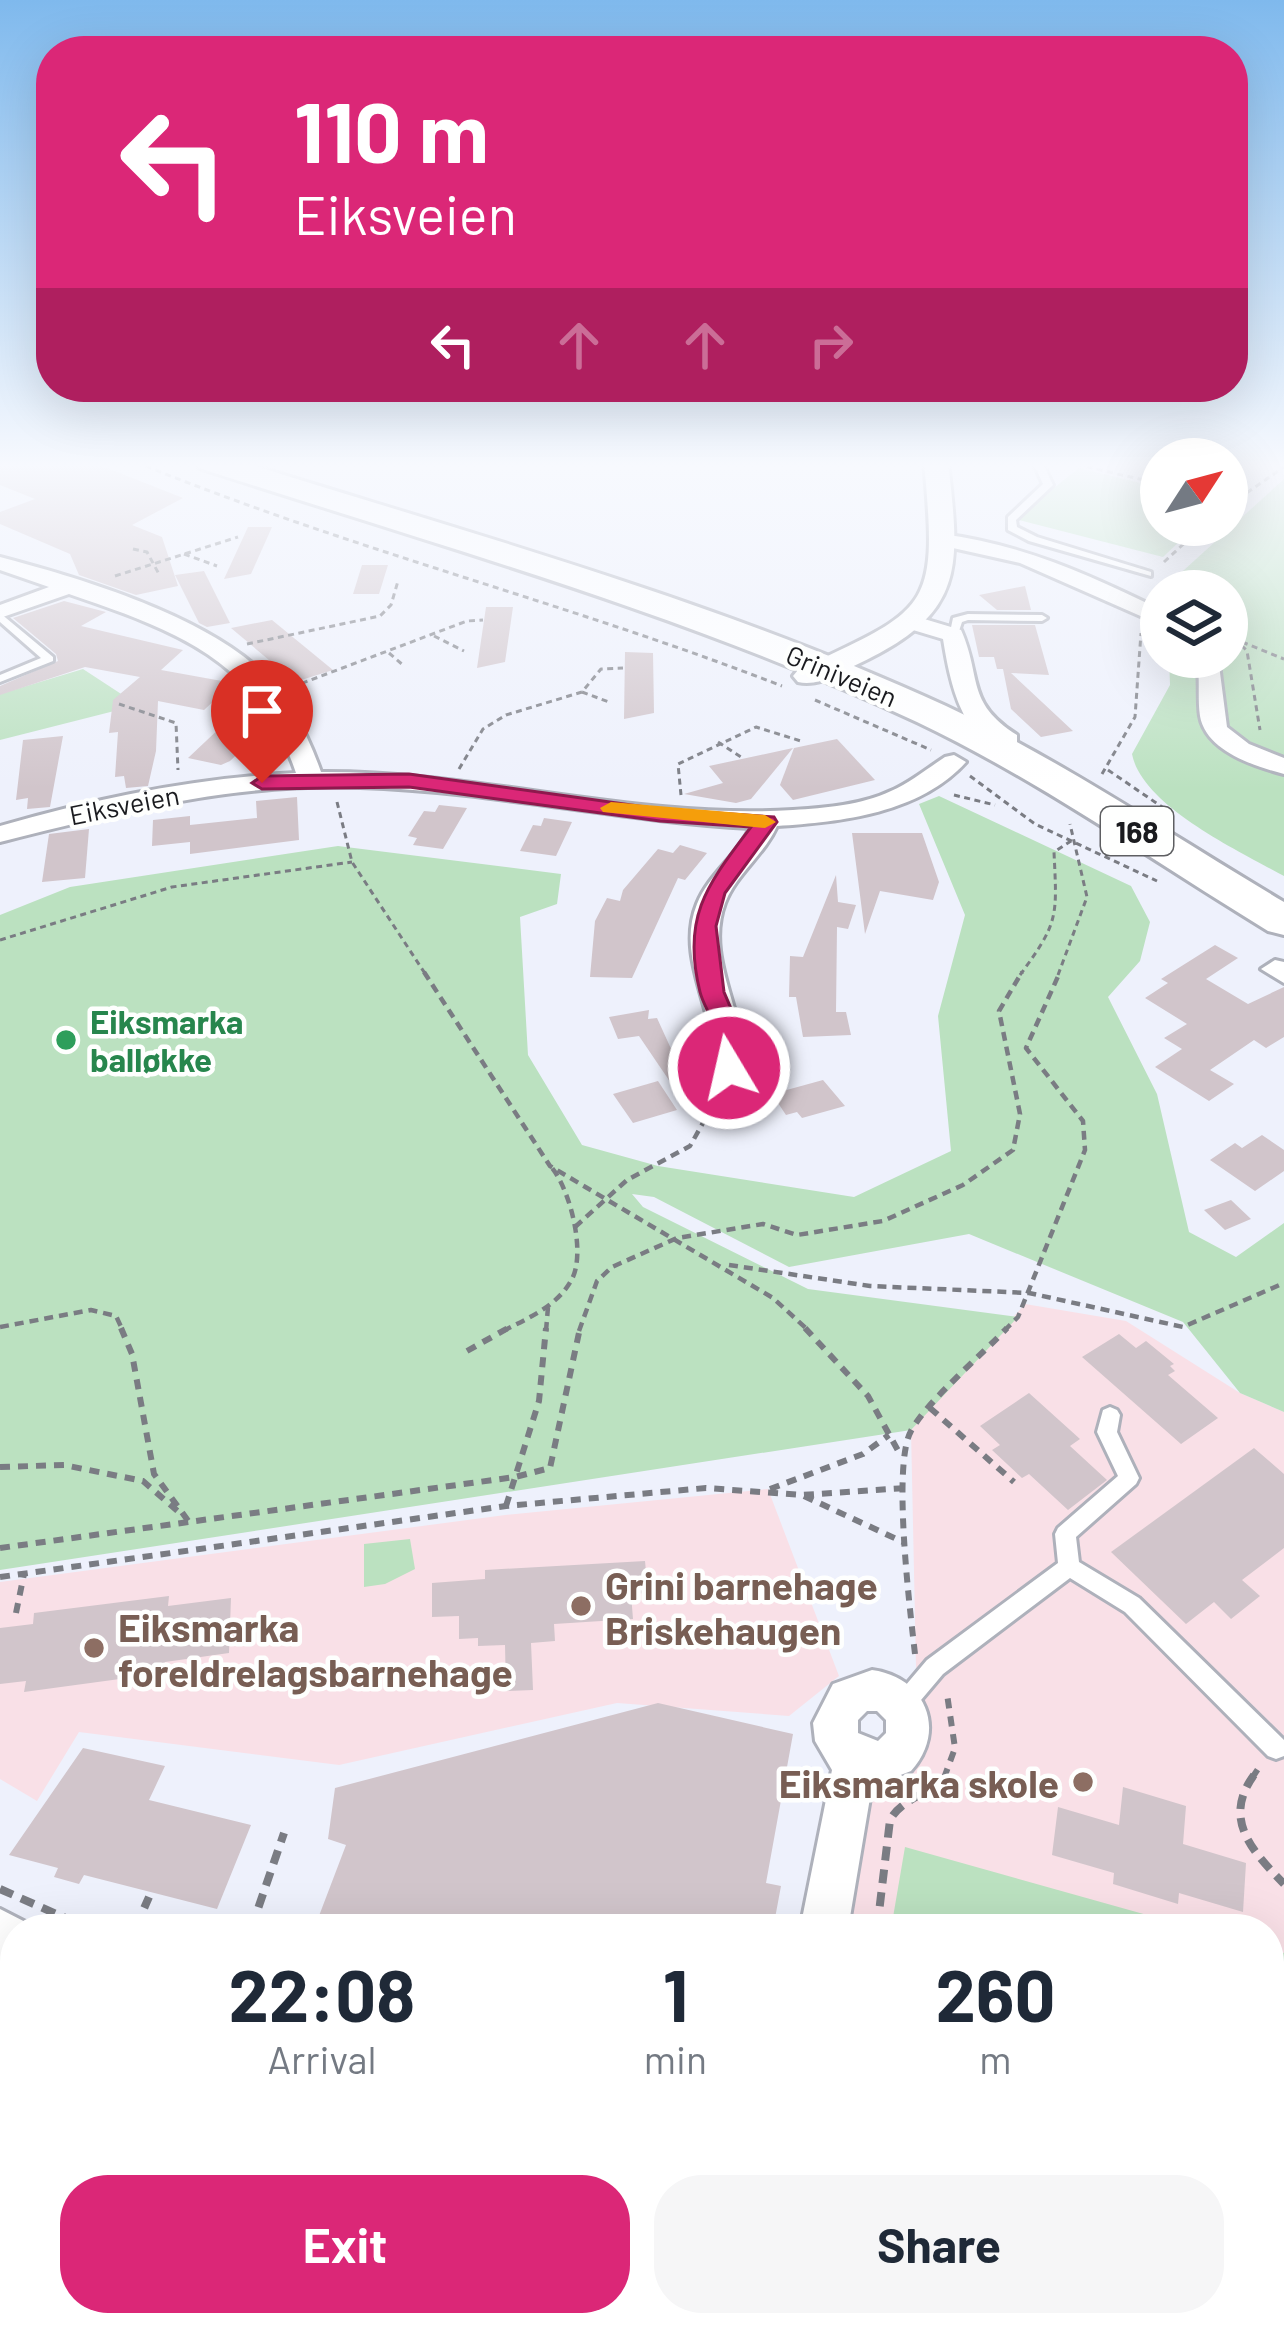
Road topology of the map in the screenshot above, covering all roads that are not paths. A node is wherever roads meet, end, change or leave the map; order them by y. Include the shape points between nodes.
1 (24, 571) edge
2 (545, 571) edge
3 (939, 571) edge
4 (1061, 571) edge
5 (76, 590) junction
6 (1140, 608) edge
7 (0, 614) edge
8 (1042, 618) dead end
9 (911, 622) junction
10 (953, 634) junction
11 (1209, 678) edge
12 (0, 679) edge
13 (807, 682) junction
14 (983, 750) junction
15 (1284, 767) edge
16 (322, 779) junction
17 (766, 822) junction
18 (0, 834) edge
19 (1284, 921) edge
20 (729, 1068) road end
21 (1110, 1415) dead end
22 (1069, 1567) junction
23 (902, 1706) joint
24 (1276, 1748) road end
25 (827, 1914) edge

1 - 5 street
2 - 13 main road, Griniveien / 168
3 - 9 street via 937,589
4 - 6 street
5 - 7 street
5 - 16 street via 218,649 254,676
7 - 12 lane via 49,659
8 - 10 lane via 968,617 957,620
9 - 10 street
9 - 13 street
10 - 14 street
11 - 15 street via 1218,733
13 - 14 main road, Griniveien / 168
14 - 17 street, Eiksveien via 918,788
14 - 19 main road, Griniveien / 168 via 1102,810
16 - 17 street, Eiksveien via 450,784
16 - 18 street, Eiksveien via 179,792
17 - 20 street via 714,892 705,926
21 - 22 lane via 1107,1432 1129,1478 1065,1534
22 - 23 lane via 935,1667
22 - 24 lane via 1132,1605
23 - 25 street via 874,1691 845,1699 834,1719 839,1743 858,1759

